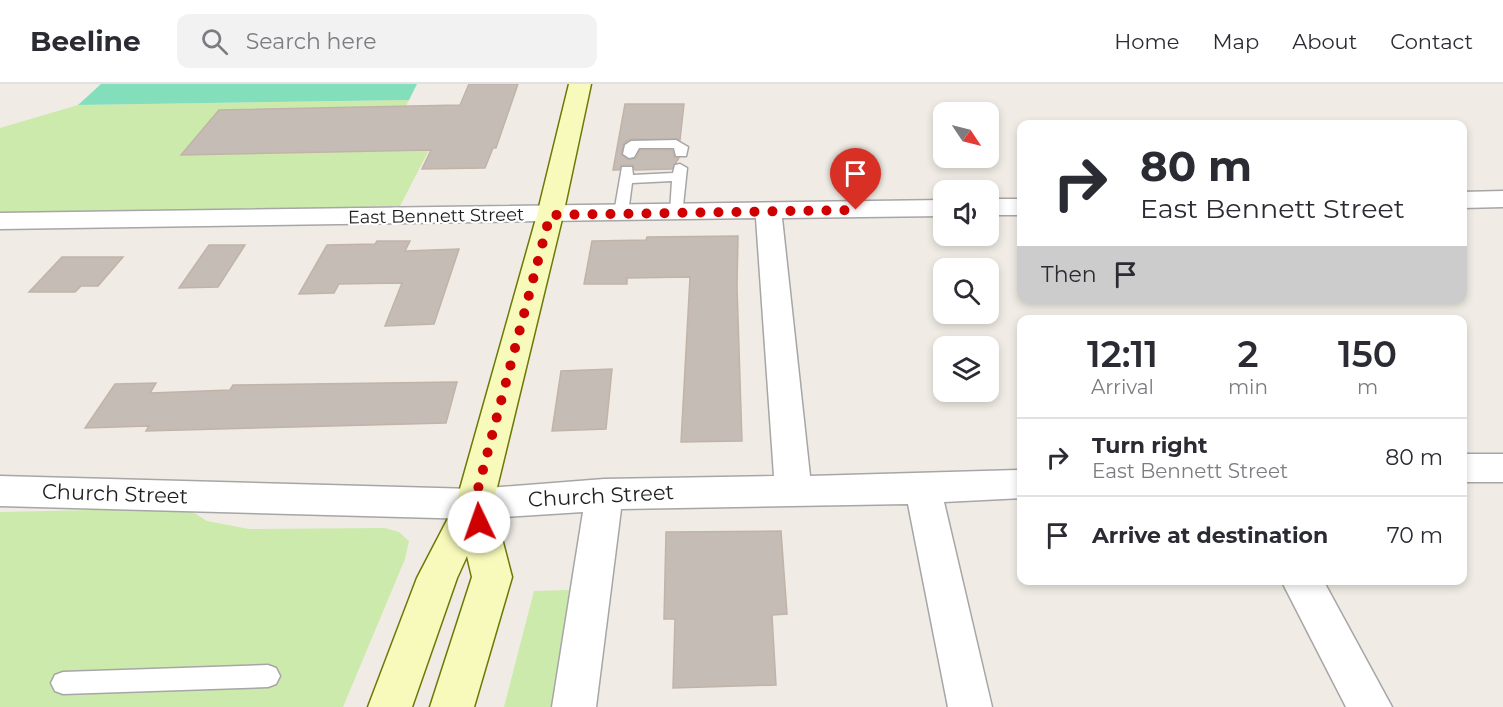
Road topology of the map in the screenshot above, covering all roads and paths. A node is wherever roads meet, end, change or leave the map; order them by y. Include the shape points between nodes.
1 (580, 84) edge
2 (681, 153) dead end
3 (629, 154) dead end
4 (1503, 199) edge
5 (1467, 200) edge
6 (999, 207) edge
7 (1017, 207) edge
8 (933, 208) edge
9 (768, 211) junction
10 (677, 212) junction
11 (621, 213) junction
12 (550, 215) junction
13 (0, 221) edge
14 (1467, 468) edge
15 (1503, 468) edge
16 (1017, 484) edge
17 (793, 489) junction
18 (923, 489) junction
19 (0, 491) edge
20 (604, 494) junction
21 (474, 504) junction
22 (1304, 585) edge
23 (268, 676) dead end
24 (63, 683) dead end
25 (390, 707) edge
26 (452, 707) edge
27 (574, 707) edge
28 (970, 707) edge
29 (1370, 707) edge

1 - 12 main road
2 - 3 lane via 682,147 676,144 636,144
4 - 5 street
6 - 7 street
8 - 9 street, East Bennett Street
9 - 10 street, East Bennett Street
9 - 17 street
10 - 11 street, East Bennett Street
10 - 11 lane via 680,173 626,175
11 - 12 street, East Bennett Street
12 - 13 street, East Bennett Street
12 - 21 main road
14 - 15 street
16 - 18 street, Church Street
17 - 18 street, Church Street
17 - 20 street, Church Street
18 - 28 street
19 - 21 street, Church Street
20 - 21 street, Church Street
20 - 27 street
21 - 25 main road via 437,578
21 - 26 main road via 492,577
22 - 29 street
23 - 24 lane

